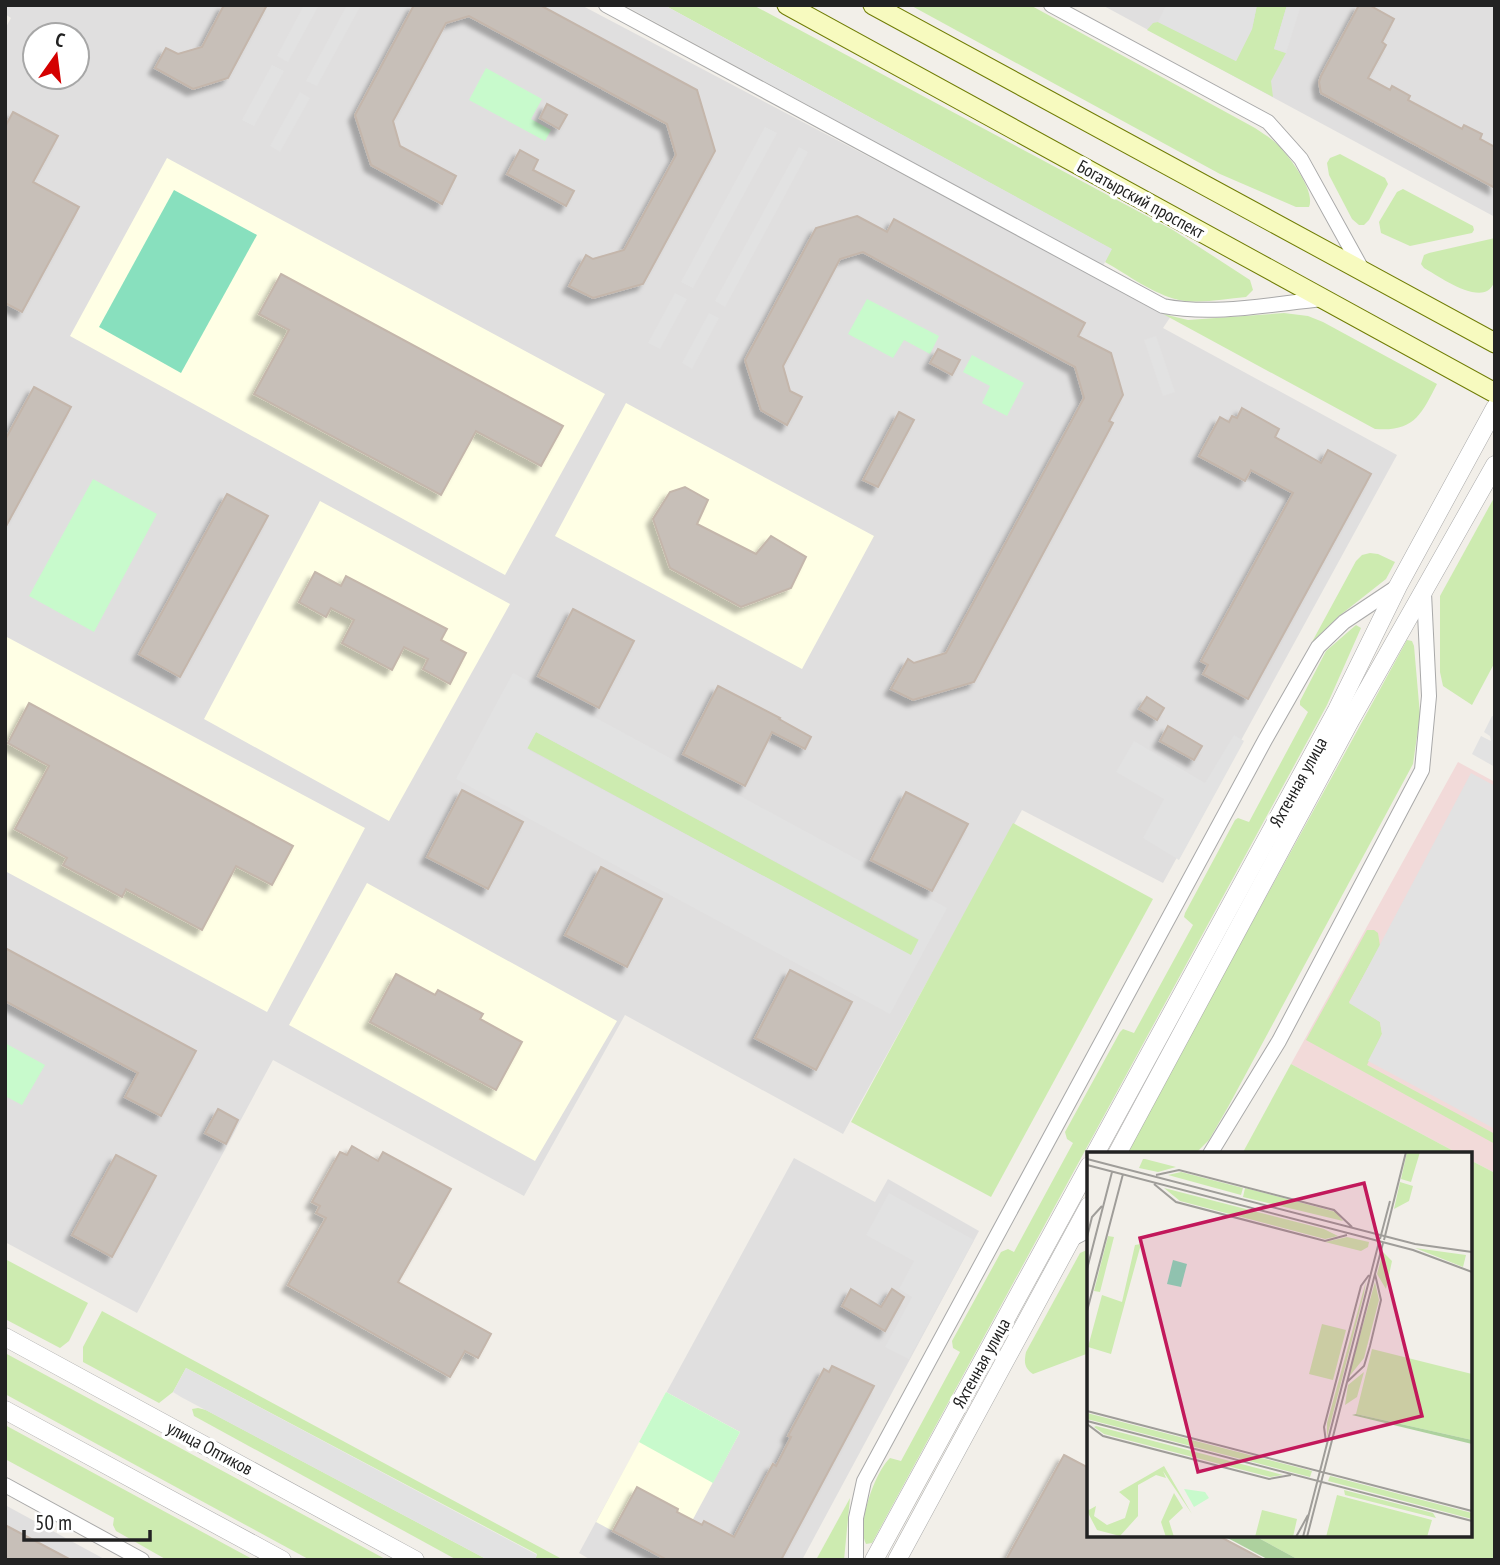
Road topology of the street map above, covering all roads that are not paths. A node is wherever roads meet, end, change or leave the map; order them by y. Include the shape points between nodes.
1 (606, 5) edge
2 (787, 5) edge
3 (873, 5) edge
4 (1051, 5) edge
5 (1364, 272) junction
6 (1323, 299) junction
7 (1495, 343) edge
8 (1495, 393) edge
9 (1495, 408) edge
10 (1495, 465) edge
11 (1398, 586) junction
12 (1424, 593) junction
13 (1096, 1152) edge
14 (1118, 1152) edge
15 (1211, 1152) edge
16 (1087, 1170) edge
17 (1087, 1210) edge
18 (1087, 1231) edge
19 (1070, 1240) junction
20 (5, 1337) edge
21 (5, 1410) edge
22 (5, 1485) edge
23 (142, 1560) edge
24 (282, 1560) edge
25 (415, 1560) edge
26 (856, 1560) edge
27 (874, 1560) edge
28 (897, 1560) edge

1 - 6 street via 1163,306 1206,310
2 - 6 main road, Богатырский проспект
3 - 5 main road
4 - 5 street via 1268,122 1301,159
5 - 7 main road
6 - 8 main road, Богатырский проспект
9 - 11 street, Яхтенная улица
10 - 12 street, Яхтенная улица
11 - 13 street, Яхтенная улица via 1337,710
11 - 26 street via 1344,622 1318,647 1265,740 864,1481 856,1518
12 - 14 street, Яхтенная улица
12 - 15 street via 1429,696 1422,770 1279,1041
16 - 27 street, Яхтенная улица
17 - 19 street, Яхтенная улица
18 - 19 street
19 - 28 street, Яхтенная улица
20 - 25 street, улица Оптиков
21 - 24 street
22 - 23 street

